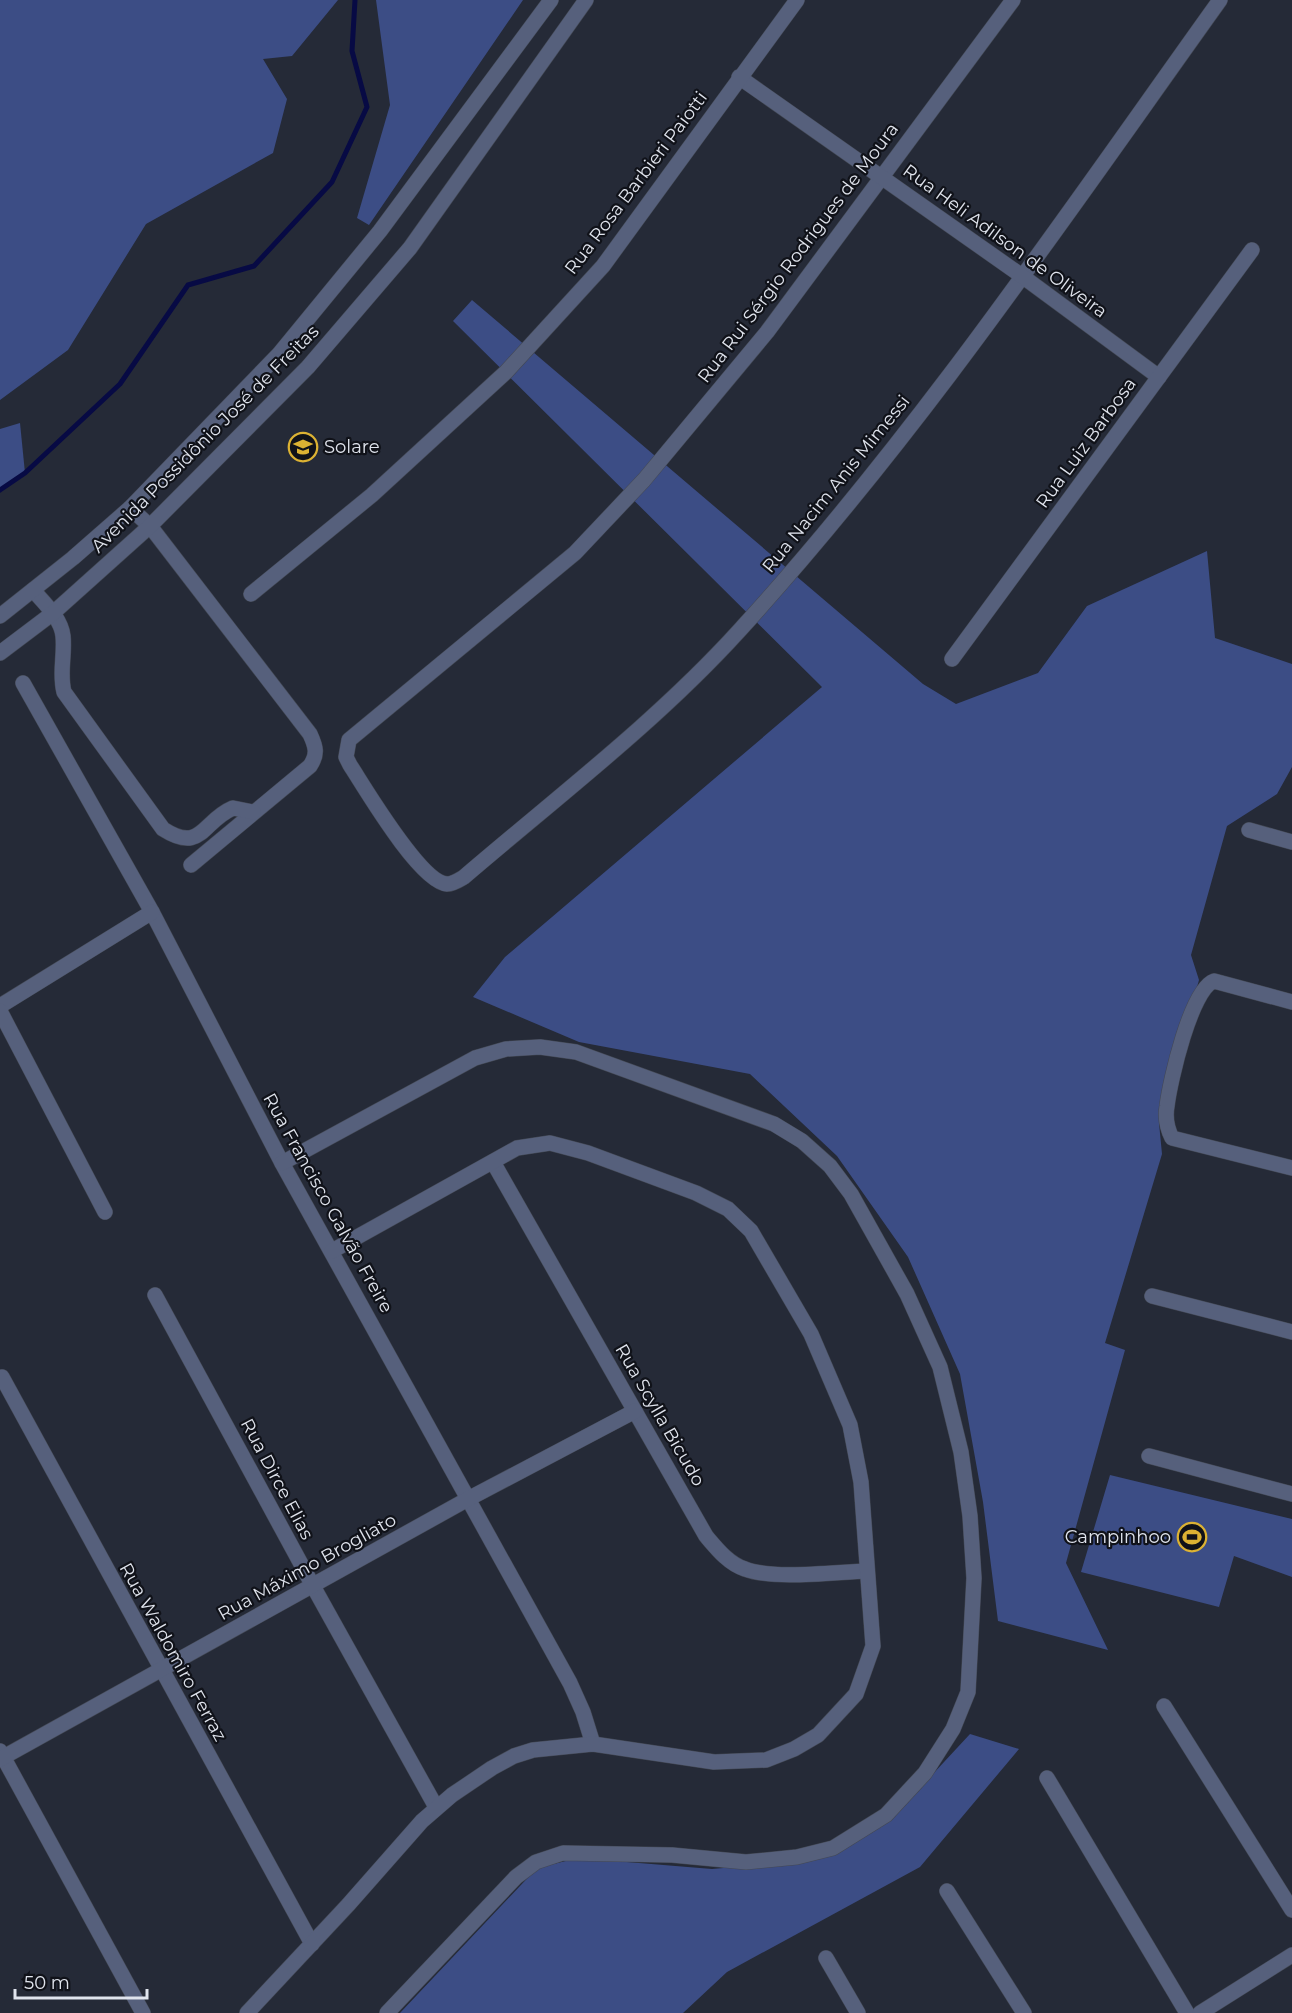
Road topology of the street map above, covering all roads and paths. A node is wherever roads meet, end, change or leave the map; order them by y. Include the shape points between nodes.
1 (551, 0) edge
2 (586, 0) edge
3 (797, 0) edge
4 (1013, 0) edge
5 (1220, 0) edge
6 (739, 77) junction
7 (881, 176) junction
8 (1252, 250) dead end
9 (1023, 276) junction
10 (1159, 377) junction
11 (130, 508) junction
12 (150, 526) junction
13 (33, 590) junction
14 (251, 594) dead end
15 (53, 613) junction
16 (0, 616) edge
17 (0, 653) edge
18 (952, 659) dead end
19 (23, 683) dead end
20 (253, 812) junction
21 (1249, 830) dead end
22 (1292, 842) edge
23 (191, 866) dead end
24 (429, 874) joint
25 (152, 912) junction
26 (1292, 1002) edge
27 (0, 1006) edge
28 (0, 1011) edge
29 (494, 1162) junction
30 (282, 1163) junction
31 (1292, 1168) edge
32 (105, 1212) dead end
33 (333, 1251) junction
34 (155, 1295) dead end
35 (1152, 1296) dead end
36 (1292, 1332) edge
37 (2, 1377) dead end
38 (635, 1411) junction
39 (1149, 1456) dead end
40 (1292, 1494) edge
41 (468, 1499) junction
42 (867, 1571) junction
43 (313, 1586) junction
44 (160, 1670) junction
45 (1164, 1706) dead end
46 (593, 1744) junction
47 (1, 1755) edge
48 (1047, 1778) dead end
49 (436, 1807) junction
50 (947, 1891) dead end
51 (1292, 1910) edge
52 (312, 1944) junction
53 (1292, 1955) edge
54 (826, 1958) dead end
55 (143, 2013) edge
56 (247, 2013) edge
57 (387, 2013) edge
58 (858, 2013) edge
59 (1024, 2013) edge
60 (1187, 2013) edge
61 (1200, 2013) edge

1 - 11 street, Avenida Possidônio José de Freitas via 380,231 279,354
2 - 12 street, Avenida Possidônio José de Freitas via 410,248 308,367
3 - 6 street, Rua Rosa Barbieri Paiotti
4 - 7 street, Rua Rui Sérgio Rodrigues de Moura
5 - 9 street, Rua Nacim Anis Mimessi
6 - 7 street, Rua Heli Adilson de Oliveira
6 - 14 street, Rua Rosa Barbieri Paiotti via 603,266 506,372 372,495
7 - 9 street, Rua Heli Adilson de Oliveira
7 - 24 street, Rua Rui Sérgio Rodrigues de Moura via 767,332 575,553 349,740 346,757 397,837
8 - 10 street, Rua Luiz Barbosa
9 - 10 street, Rua Heli Adilson de Oliveira
9 - 24 street, Rua Nacim Anis Mimessi via 878,471 738,632 683,688 464,877 448,884
10 - 18 street, Rua Luiz Barbosa
11 - 12 street
11 - 13 street, Avenida Possidônio José de Freitas
12 - 15 street, Avenida Possidônio José de Freitas
12 - 20 street via 310,734 316,749 310,766
13 - 15 street
13 - 16 street, Avenida Possidônio José de Freitas
15 - 17 street, Avenida Possidônio José de Freitas
15 - 20 street via 63,634 60,677 64,692 163,829 179,839 190,838 233,808
19 - 25 street, Rua Francisco Galvão Freire
20 - 23 street
21 - 22 street
25 - 27 street
25 - 30 street, Rua Francisco Galvão Freire
26 - 31 street via 1214,981 1207,984 1196,999 1166,1107 1167,1128 1172,1138
28 - 32 street
29 - 33 street
29 - 38 street, Rua Scylla Bicudo
29 - 42 street via 517,1148 550,1143 588,1153 696,1193 729,1209 751,1231 811,1334 850,1425 861,1482
30 - 33 street, Rua Francisco Galvão Freire
30 - 57 street via 475,1058 506,1048 576,1052 774,1124 830,1166 851,1194 907,1293 940,1367 961,1452 970,1516 974,1578 968,1692 953,1729 925,1773 886,1815 833,1848 797,1857 746,1862 672,1855 551,1856 516,1877
33 - 41 street, Rua Francisco Galvão Freire
34 - 43 street, Rua Dirce Elias
35 - 36 street
37 - 44 street, Rua Waldomiro Ferraz
38 - 41 street, Rua Máximo Brogliato
38 - 42 street, Rua Scylla Bicudo via 706,1536 723,1556 744,1569 762,1573
39 - 40 street
41 - 43 street, Rua Máximo Brogliato
41 - 46 street, Rua Francisco Galvão Freire via 570,1683
42 - 46 street via 873,1646 855,1694 818,1736 766,1760 714,1762
43 - 44 street, Rua Máximo Brogliato
43 - 49 street, Rua Dirce Elias
44 - 47 street, Rua Máximo Brogliato
44 - 52 street, Rua Waldomiro Ferraz
45 - 51 street
46 - 49 street via 554,1746 514,1756
47 - 55 street
48 - 60 street
49 - 52 street
50 - 59 street
52 - 56 street
53 - 61 street
54 - 58 street

